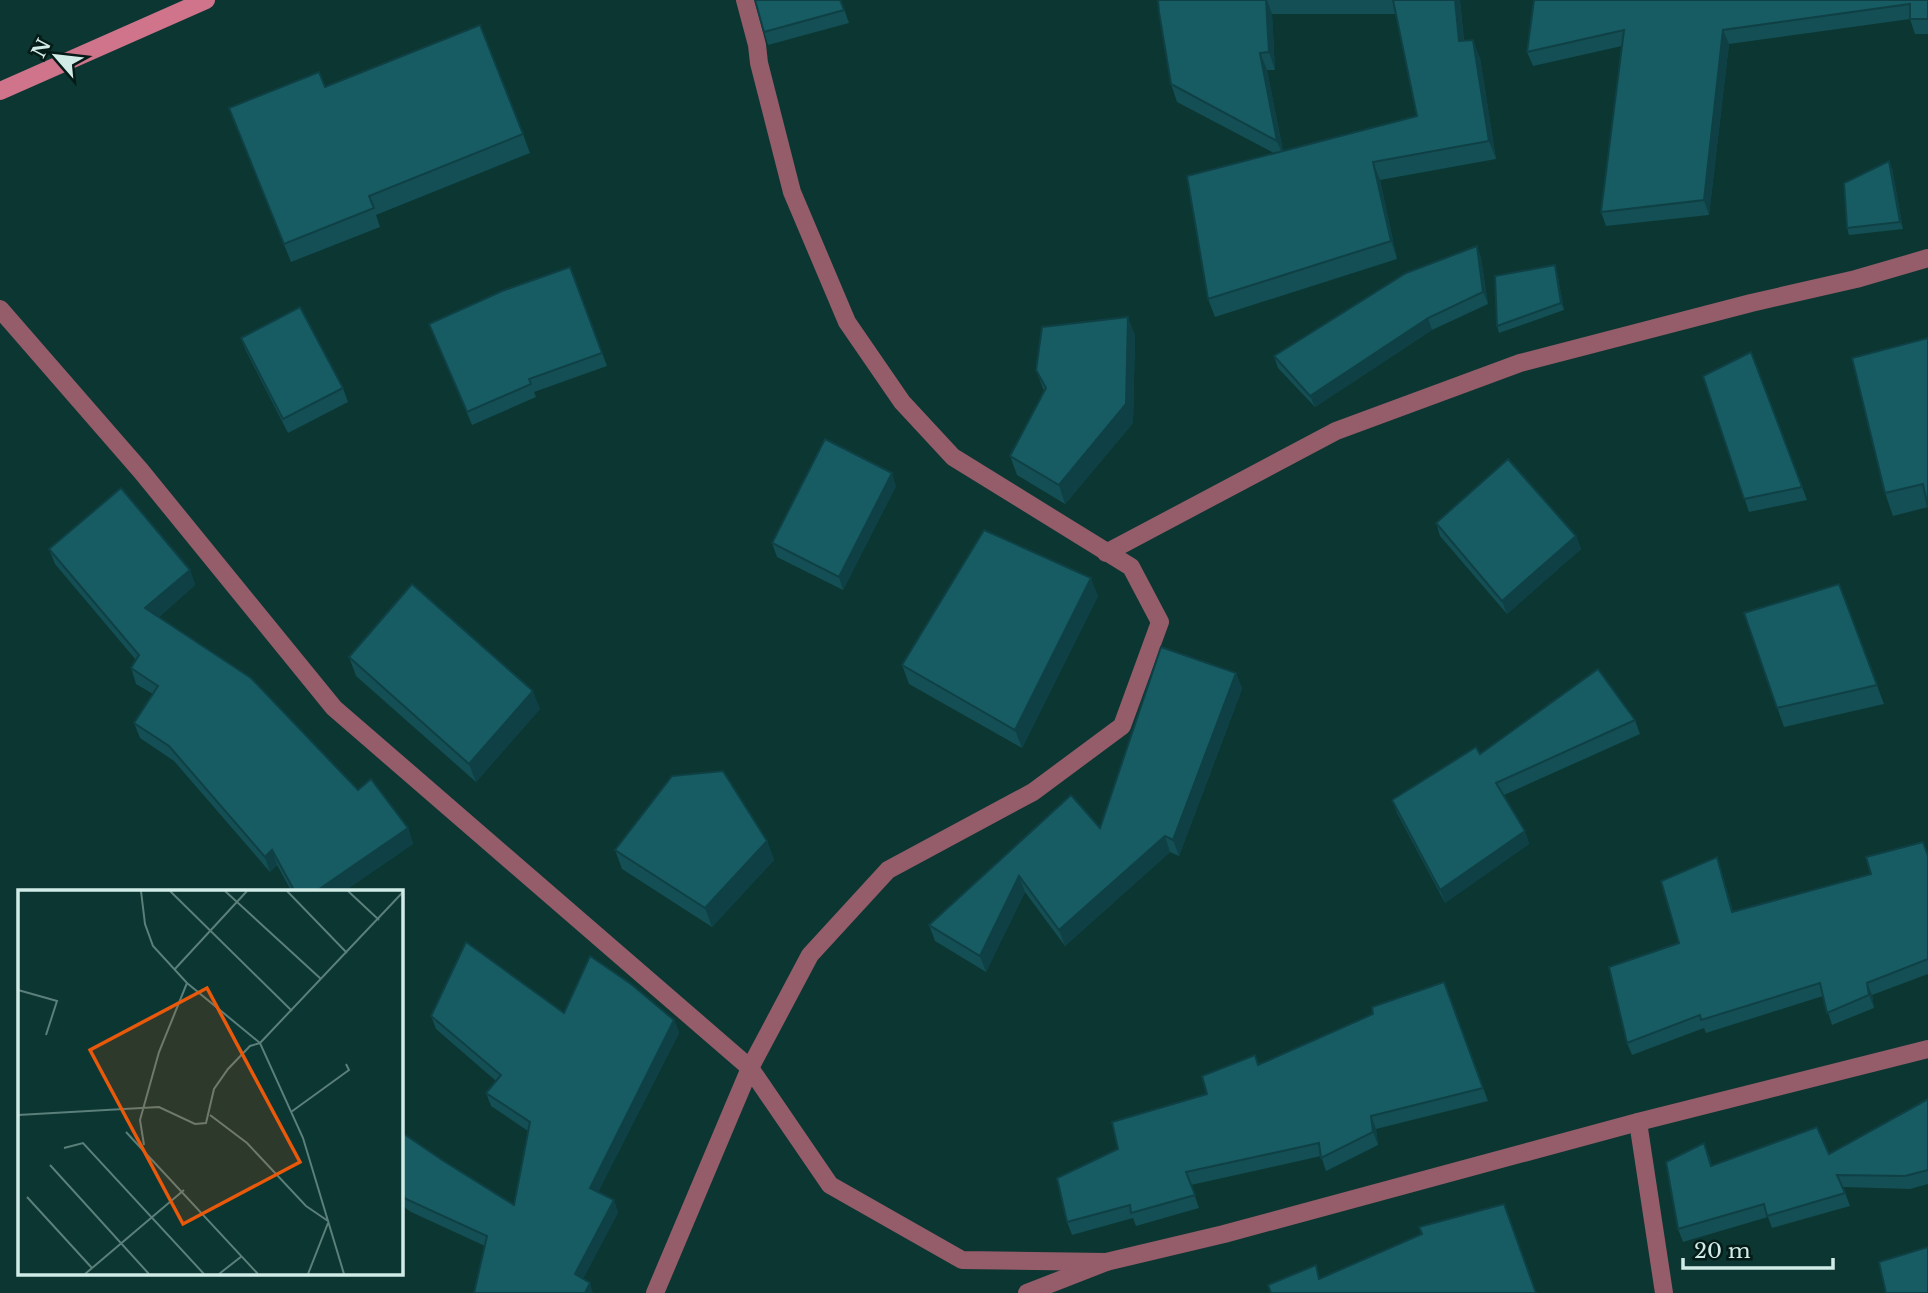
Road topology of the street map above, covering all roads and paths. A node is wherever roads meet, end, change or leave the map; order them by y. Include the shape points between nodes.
1 (206, 0) edge
2 (745, 0) edge
3 (0, 91) edge
4 (1928, 258) edge
5 (0, 309) edge
6 (1106, 553) junction
7 (1928, 1049) edge
8 (750, 1068) junction
9 (1638, 1122) junction
10 (1106, 1262) junction
11 (655, 1293) edge
12 (1027, 1293) edge
13 (1664, 1293) edge

1 - 3 main road
2 - 6 street via 792,192 847,322 902,402 953,457
4 - 6 street via 1520,363 1336,431
5 - 8 street via 141,471 334,708
6 - 8 street via 1131,567 1160,622 1122,726 1033,792 888,870 810,956
7 - 9 street
8 - 10 street via 830,1185 962,1261
8 - 11 street
9 - 10 street
9 - 13 street
10 - 12 street

